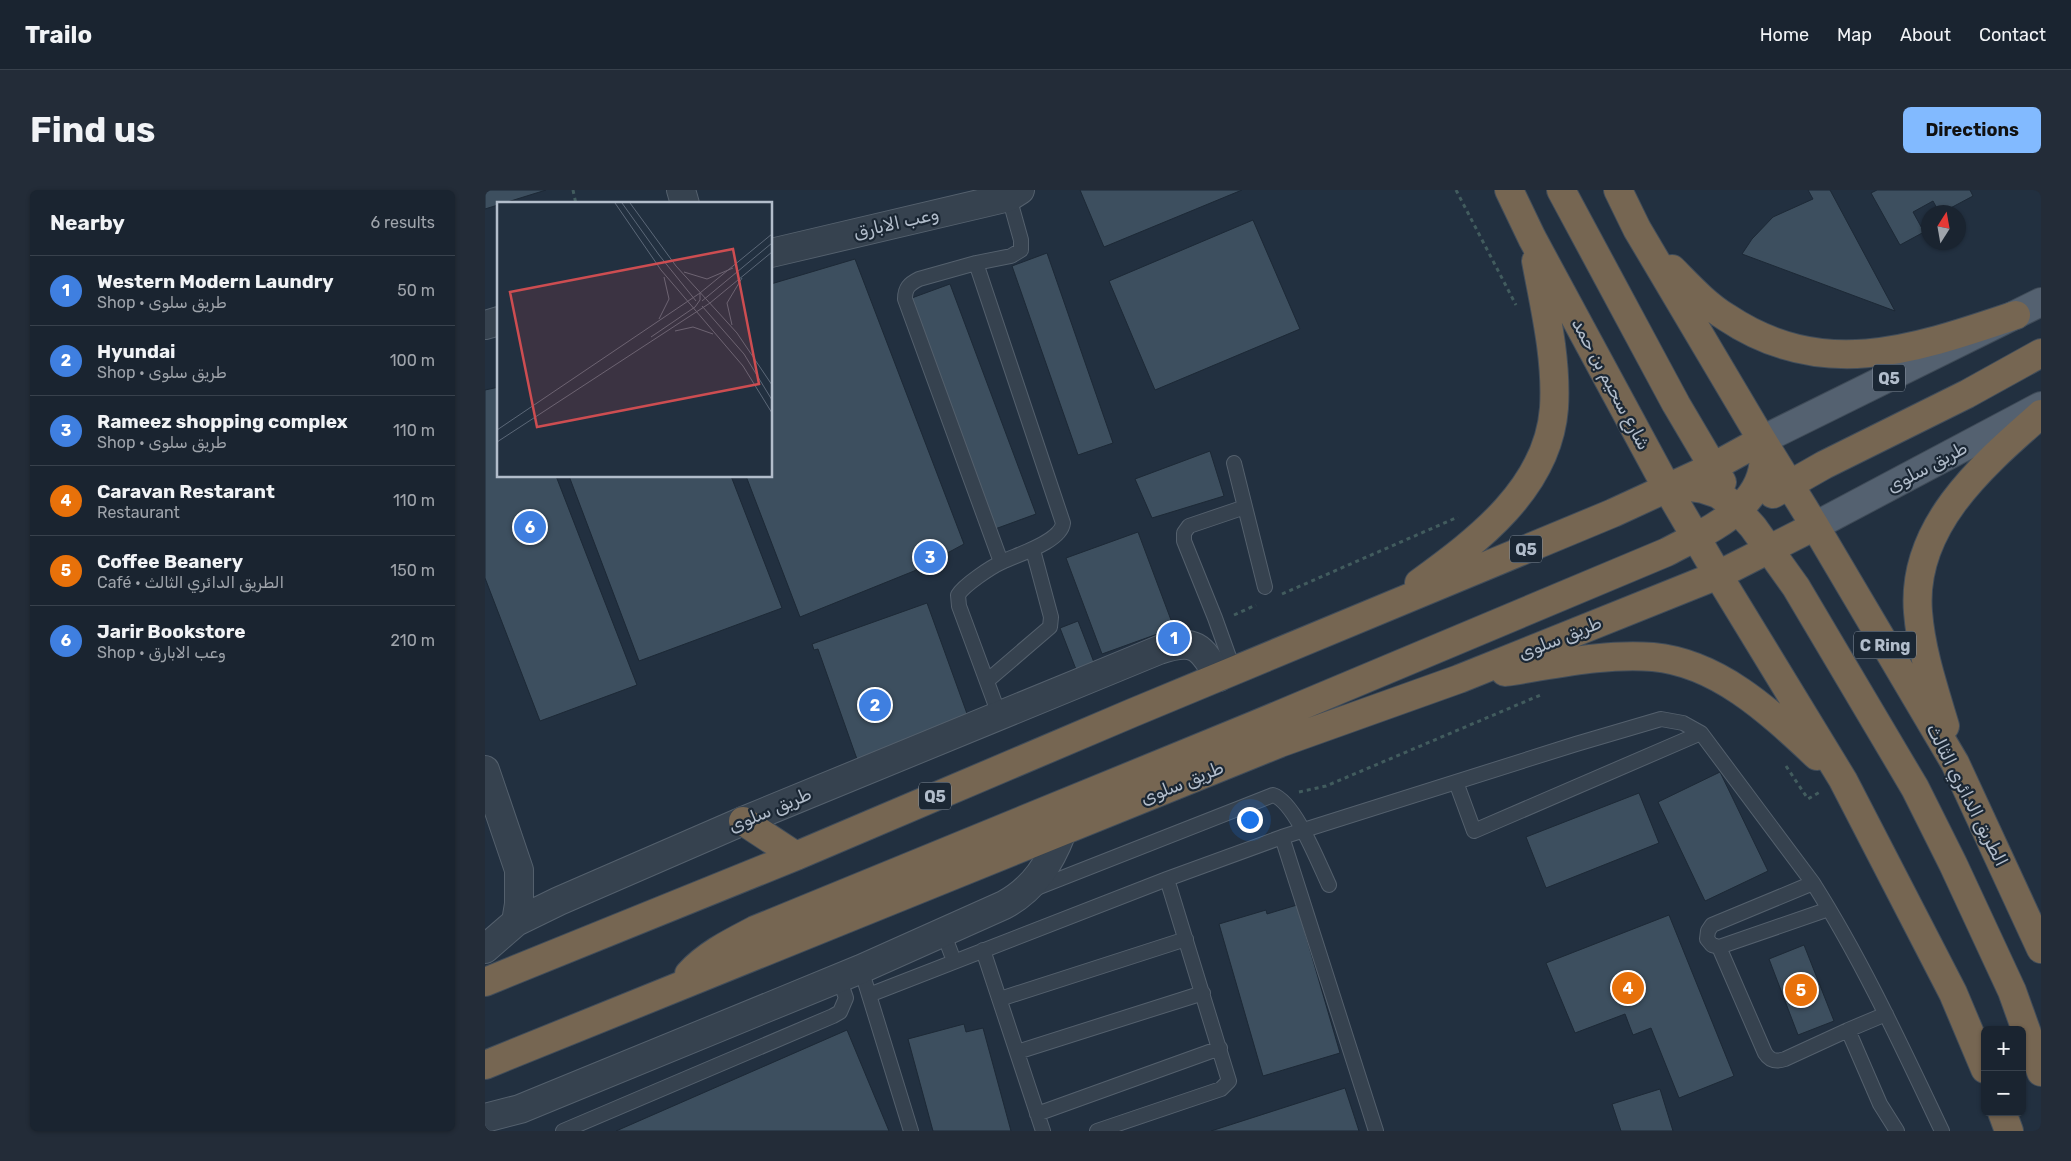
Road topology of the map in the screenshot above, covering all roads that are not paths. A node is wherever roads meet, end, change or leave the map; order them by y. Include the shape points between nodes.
1 (1509, 190) edge
2 (1561, 190) edge
3 (1618, 190) edge
4 (1014, 193) edge
5 (1637, 229) junction
6 (1532, 238) junction
7 (773, 253) edge
8 (976, 263) junction
9 (2041, 302) edge
10 (2016, 315) junction
11 (2041, 353) edge
12 (2041, 406) edge
13 (2041, 414) edge
14 (1762, 440) junction
15 (1234, 463) dead end
16 (1713, 467) junction
17 (1789, 485) junction
18 (1667, 488) junction
19 (1245, 507) junction
20 (1741, 511) junction
21 (1815, 526) junction
22 (1696, 537) junction
23 (1768, 549) junction
24 (1033, 550) junction
25 (1001, 562) junction
26 (1718, 575) junction
27 (1265, 587) dead end
28 (1385, 609) junction
29 (1226, 674) junction
30 (1459, 679) junction
31 (987, 681) junction
32 (999, 717) junction
33 (1701, 733) junction
34 (1955, 764) junction
35 (485, 770) edge
36 (1843, 780) junction
37 (1456, 782) junction
38 (491, 806) edge
39 (743, 821) junction
40 (1303, 831) junction
41 (1063, 832) junction
42 (1282, 837) junction
43 (796, 856) junction
44 (519, 870) junction
45 (1167, 879) junction
46 (1813, 883) junction
47 (1329, 885) dead end
48 (1024, 893) junction
49 (559, 901) junction
50 (1829, 909) junction
51 (516, 922) junction
52 (943, 932) junction
53 (1186, 940) junction
54 (1719, 947) junction
55 (485, 949) edge
56 (2041, 949) edge
57 (983, 950) junction
58 (954, 961) junction
59 (850, 974) junction
60 (485, 982) edge
61 (677, 988) junction
62 (1203, 993) junction
63 (869, 995) junction
64 (1000, 999) junction
65 (1886, 1014) junction
66 (1848, 1030) junction
67 (1220, 1048) junction
68 (1017, 1052) junction
69 (1981, 1060) edge
70 (485, 1065) edge
71 (2041, 1072) edge
72 (1037, 1114) junction
73 (2003, 1116) edge
74 (485, 1118) edge
75 (563, 1131) edge
76 (911, 1131) edge
77 (1043, 1131) edge
78 (1097, 1131) edge
79 (1376, 1131) edge
80 (1897, 1131) edge
81 (1942, 1131) edge
82 (2009, 1131) edge

1 - 6 highway, شارع سحيم بن حمد
2 - 16 highway
3 - 5 highway
4 - 7 street, وعب الابارق
4 - 8 lane via 1021,250 1011,256
5 - 10 highway via 1693,290 1725,317 1761,337 1805,351 1845,355 1890,351 1957,335
5 - 14 highway
6 - 18 highway, شارع سحيم بن حمد
6 - 28 highway via 1553,371 1552,425 1542,456 1525,486 1499,519 1465,550
8 - 24 lane via 1063,523 1060,531
8 - 25 lane via 919,279 905,290 905,299
9 - 10 main road, Q5
10 - 14 main road, Q5
11 - 17 highway
12 - 21 main road, طريق سلوى
13 - 34 highway via 1998,452 1961,492 1941,520 1923,564 1917,598 1920,626
14 - 16 highway, Q5
14 - 17 highway, الطريق الدائري الثالث / C Ring
14 - 20 highway via 1765,461 1760,481
15 - 19 lane
16 - 18 highway, Q5
16 - 20 highway
17 - 20 highway
17 - 21 highway, الطريق الدائري الثالث / C Ring
18 - 20 highway via 1690,486 1703,489
18 - 22 highway, شارع سحيم بن حمد
18 - 28 highway, Q5
19 - 27 lane
19 - 29 lane via 1189,526 1184,533 1184,541 1217,622
20 - 21 highway via 1756,524 1775,532 1793,532
20 - 22 highway
20 - 23 highway
20 - 26 highway via 1719,531 1712,544
21 - 23 highway, طريق سلوى
21 - 34 highway, الطريق الدائري الثالث / C Ring
22 - 26 highway, شارع سحيم بن حمد
22 - 61 highway via 1264,721 755,930 707,958
23 - 26 highway, طريق سلوى
23 - 71 highway via 1796,587 1915,788 1976,910 2012,992
24 - 25 lane
24 - 31 lane via 1051,617 1049,627
25 - 31 lane via 958,595 959,606
26 - 30 highway, طريق سلوى
26 - 36 highway
28 - 29 highway, Q5
29 - 32 street, طريق سلوى via 1197,647 1174,645
29 - 43 highway, Q5
30 - 36 highway via 1603,658 1638,656 1668,660 1719,679 1754,700
30 - 41 highway, طريق سلوى via 1280,743
31 - 32 lane
32 - 39 street, طريق سلوى
33 - 37 lane via 1683,723 1661,719
33 - 37 lane via 1474,831
33 - 46 lane
34 - 56 highway, الطريق الدائري الثالث / C Ring
35 - 38 street
36 - 69 highway via 1953,994
37 - 40 lane
38 - 44 street
39 - 43 highway
39 - 49 street, طريق سلوى
40 - 42 lane
40 - 47 lane
40 - 48 lane via 1283,801 1273,794
41 - 48 street via 1048,863
41 - 61 highway, طريق سلوى
42 - 45 lane
42 - 79 lane
43 - 60 highway, Q5
44 - 49 street
44 - 51 street
45 - 53 lane
45 - 57 lane
46 - 50 lane
46 - 54 lane via 1712,925 1707,939
48 - 52 street
49 - 51 street, طريق سلوى
50 - 54 lane
50 - 65 lane
51 - 55 street, طريق سلوى
52 - 58 lane
52 - 59 street
53 - 62 lane
53 - 64 lane
54 - 66 lane via 1765,1052 1772,1060 1785,1059
57 - 58 lane
57 - 64 lane
58 - 63 lane
59 - 63 lane
59 - 74 street via 520,1109
59 - 75 lane via 846,998 840,1012 833,1016
61 - 70 highway, طريق سلوى
62 - 67 lane
62 - 68 lane
63 - 76 lane
64 - 68 lane
65 - 66 lane
65 - 81 lane
66 - 80 lane via 1880,1104
67 - 72 lane
67 - 78 lane via 1229,1081 1221,1089
68 - 72 lane
72 - 77 lane
73 - 82 highway

